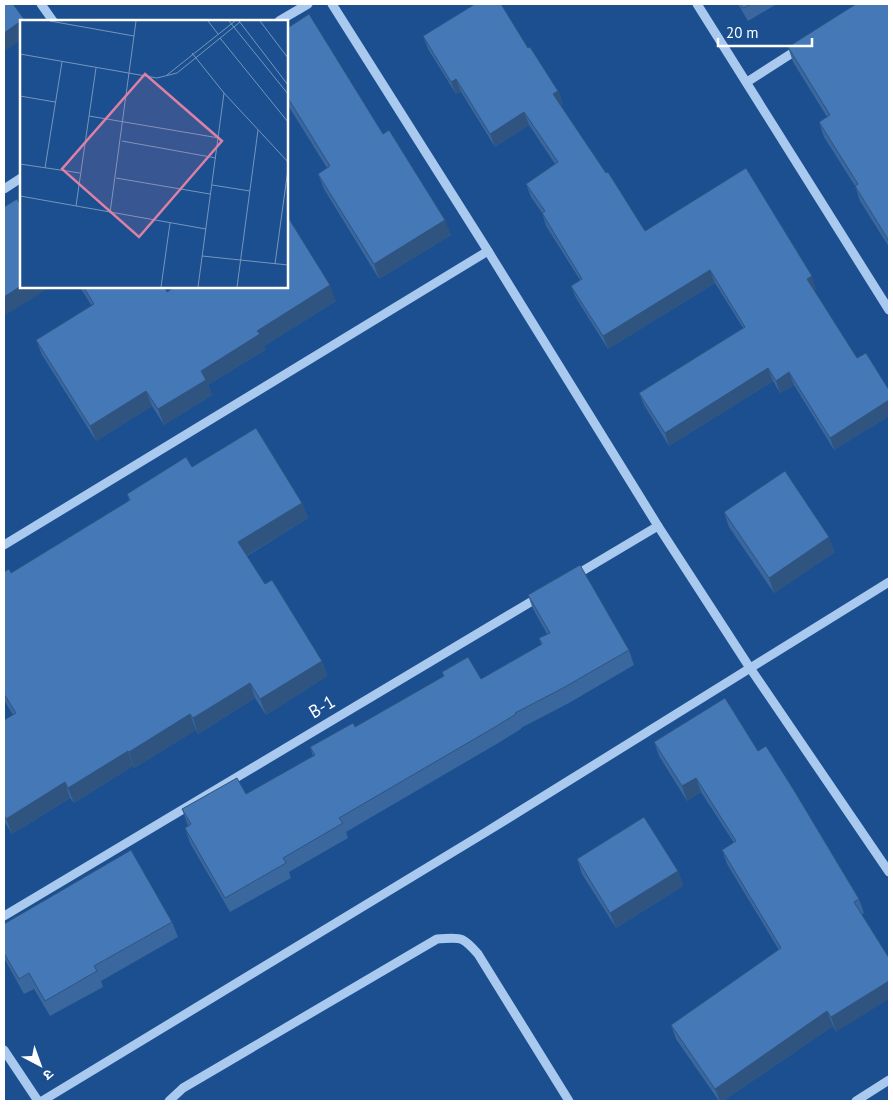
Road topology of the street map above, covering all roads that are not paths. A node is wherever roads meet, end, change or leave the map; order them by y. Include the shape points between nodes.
1 (42, 4) edge
2 (308, 4) edge
3 (332, 4) edge
4 (697, 4) edge
5 (52, 20) edge
6 (281, 20) edge
7 (804, 46) edge
8 (747, 82) junction
9 (20, 179) edge
10 (4, 189) edge
11 (488, 251) junction
12 (889, 310) edge
13 (658, 526) junction
14 (4, 545) edge
15 (564, 582) edge
16 (889, 582) edge
17 (547, 592) edge
18 (750, 668) junction
19 (889, 872) edge
20 (4, 916) edge
21 (4, 1050) edge
22 (889, 1080) edge
23 (40, 1101) edge
24 (169, 1101) edge
25 (569, 1101) edge
26 (856, 1101) edge

1 - 5 street
2 - 6 street
3 - 11 street
4 - 8 street
7 - 8 street
8 - 12 street
9 - 10 street
11 - 13 street
11 - 14 street
13 - 15 street
13 - 18 street
16 - 18 street
17 - 20 street, B-1
18 - 19 street
18 - 23 street via 477,838
21 - 23 street
22 - 26 street
24 - 25 street via 183,1088 437,939 458,938 478,954

